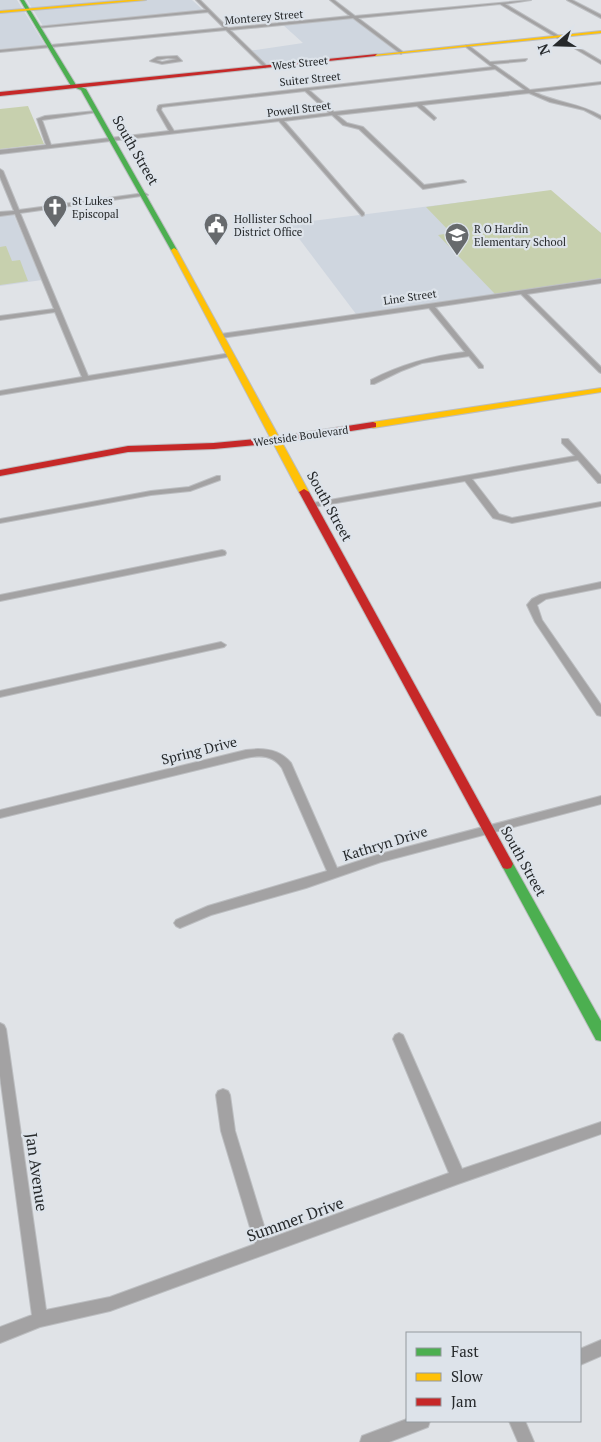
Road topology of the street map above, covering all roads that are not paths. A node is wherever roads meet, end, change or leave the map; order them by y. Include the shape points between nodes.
1 (144, 0) edge
2 (198, 0) edge
3 (332, 0) edge
4 (529, 0) edge
5 (569, 0) edge
6 (501, 3) junction
7 (25, 5) edge
8 (208, 11) junction
9 (0, 12) edge
10 (354, 17) junction
11 (601, 17) edge
12 (38, 27) junction
13 (226, 29) junction
14 (601, 32) edge
15 (557, 37) junction
16 (50, 46) junction
17 (466, 46) junction
18 (0, 51) edge
19 (401, 53) junction
20 (525, 60) dead end
21 (175, 62) junction
22 (491, 63) junction
23 (601, 63) edge
24 (265, 67) junction
25 (495, 68) junction
26 (185, 75) junction
27 (601, 83) edge
28 (74, 86) junction
29 (305, 89) junction
30 (531, 92) junction
31 (0, 94) edge
32 (419, 106) junction
33 (96, 112) junction
34 (332, 115) junction
35 (601, 118) edge
36 (434, 119) dead end
37 (281, 121) junction
38 (173, 133) junction
39 (113, 140) junction
40 (49, 147) junction
41 (0, 152) edge
42 (0, 171) edge
43 (463, 182) dead end
44 (145, 195) junction
45 (16, 212) junction
46 (0, 214) edge
47 (362, 214) dead end
48 (601, 281) edge
49 (522, 292) junction
50 (431, 306) junction
51 (57, 310) junction
52 (0, 318) edge
53 (222, 336) junction
54 (470, 354) junction
55 (231, 355) junction
56 (481, 367) dead end
57 (601, 371) edge
58 (86, 379) junction
59 (374, 382) dead end
60 (601, 390) edge
61 (0, 393) edge
62 (276, 440) junction
63 (565, 440) dead end
64 (579, 458) junction
65 (0, 472) edge
66 (217, 478) dead end
67 (468, 479) junction
68 (601, 481) edge
69 (601, 504) edge
70 (312, 505) junction
71 (0, 521) edge
72 (222, 553) dead end
73 (601, 585) edge
74 (0, 598) edge
75 (221, 645) dead end
76 (0, 694) edge
77 (601, 713) edge
78 (601, 800) edge
79 (0, 814) edge
80 (488, 829) junction
81 (334, 874) junction
82 (180, 923) dead end
83 (0, 1029) edge
84 (601, 1035) edge
85 (399, 1039) dead end
86 (223, 1095) dead end
87 (601, 1128) edge
88 (458, 1177) junction
89 (264, 1249) junction
90 (40, 1319) junction
91 (0, 1334) edge
92 (601, 1348) edge
93 (581, 1357) edge
94 (419, 1422) edge
95 (517, 1422) edge
96 (368, 1442) edge
97 (526, 1442) edge

1 - 7 street
2 - 8 street
3 - 10 street
4 - 6 street, Monterey Street
5 - 11 street
6 - 10 street, Monterey Street
6 - 15 street
7 - 9 street
7 - 12 street, South Street
8 - 12 street
8 - 13 street
10 - 13 street, Monterey Street
10 - 19 street
12 - 16 street, South Street
13 - 16 street, Monterey Street
13 - 24 street
14 - 15 street, West Street
15 - 17 street, West Street
15 - 23 street
16 - 18 street, Monterey Street
16 - 28 street, South Street
17 - 19 street, West Street
17 - 22 street
19 - 24 street, West Street
20 - 22 street
21 - 21 street via 180,58 152,60 157,63
21 - 26 street
22 - 25 street
24 - 26 street, West Street
25 - 29 street, Suiter Street
25 - 30 street
26 - 28 street, West Street
27 - 30 street, Powell Street
28 - 31 street, West Street
28 - 33 street, South Street via 83,89
29 - 34 street
29 - 38 street, Suiter Street via 160,106 159,110
30 - 32 street, Powell Street
30 - 35 street via 580,106
32 - 34 street, Powell Street
32 - 36 street
33 - 39 street, South Street
33 - 40 street via 39,119
34 - 37 street, Powell Street
34 - 43 street via 345,124 361,128 423,187
37 - 38 street, Powell Street
37 - 47 street
38 - 39 street, Powell Street
39 - 40 street, Powell Street
39 - 44 street, South Street
40 - 41 street, Powell Street
42 - 45 street
44 - 45 street
44 - 53 street, South Street
45 - 46 street
45 - 51 street
48 - 49 street, Line Street
49 - 50 street, Line Street
49 - 57 street
50 - 53 street, Line Street
50 - 54 street
51 - 52 street
51 - 58 street
53 - 55 street, South Street
54 - 56 street
54 - 59 street via 420,360
55 - 58 street
55 - 62 street, South Street
58 - 61 street
60 - 62 street, Westside Boulevard
62 - 65 street, Westside Boulevard via 128,450
62 - 70 street, South Street
63 - 64 street
64 - 67 street
64 - 68 street
66 - 71 street via 190,489 151,493
67 - 69 street via 496,516 512,521
67 - 70 street
70 - 80 street, South Street
72 - 74 street
73 - 77 street via 550,595 535,600 532,605 541,625
75 - 76 street
78 - 80 street, Kathryn Drive
79 - 81 street, Spring Drive via 265,752 279,756 288,766
80 - 81 street, Kathryn Drive
80 - 84 street, South Street
81 - 82 street, Kathryn Drive via 208,911
83 - 90 street, Jan Avenue
85 - 88 street
86 - 89 street via 228,1131
87 - 88 street, Summer Drive
88 - 89 street, Summer Drive
89 - 90 street, Summer Drive via 110,1304
90 - 91 street, Summer Drive
92 - 93 street
94 - 96 street
95 - 97 street

